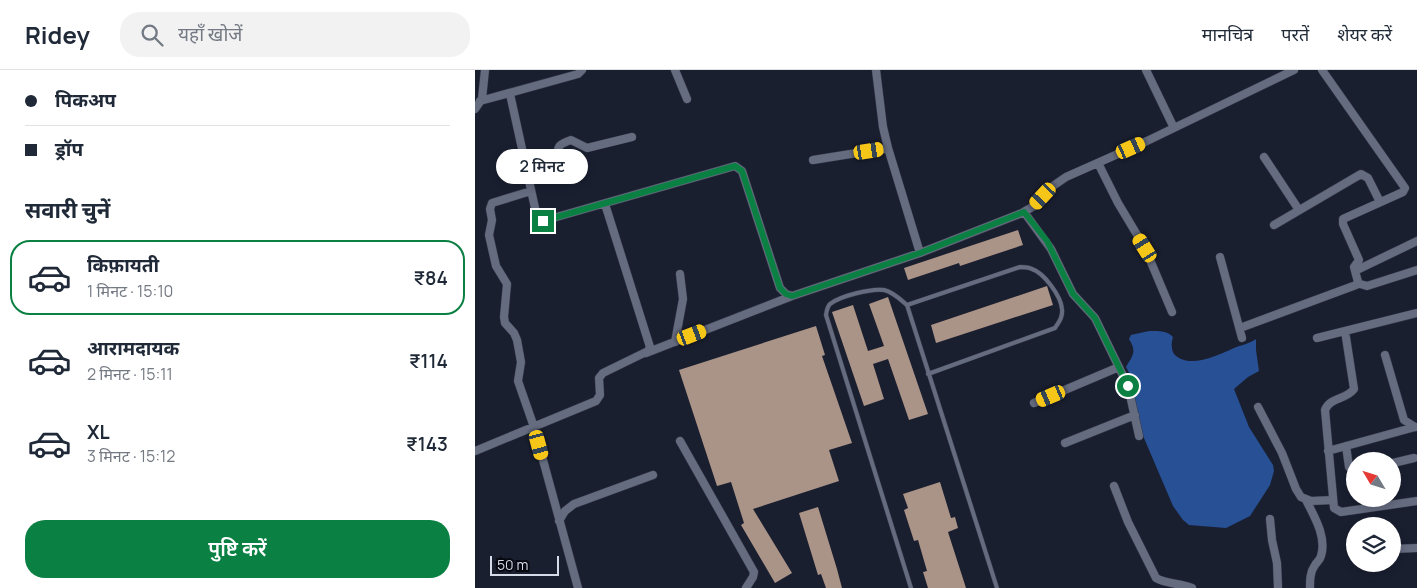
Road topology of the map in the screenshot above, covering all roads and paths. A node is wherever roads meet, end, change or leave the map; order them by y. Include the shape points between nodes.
1 (485, 70) edge
2 (582, 70) edge
3 (675, 70) edge
4 (876, 70) edge
5 (1146, 70) edge
6 (1294, 70) edge
7 (1322, 70) edge
8 (510, 94) junction
9 (687, 99) dead end
10 (480, 101) junction
11 (475, 108) edge
12 (1174, 128) junction
13 (631, 137) dead end
14 (888, 148) junction
15 (1264, 157) dead end
16 (813, 160) dead end
17 (1098, 163) junction
18 (527, 172) junction
19 (531, 191) junction
20 (1380, 202) junction
21 (605, 204) junction
22 (1299, 210) junction
23 (1024, 212) junction
24 (1274, 225) dead end
25 (1417, 241) edge
26 (920, 253) junction
27 (1220, 258) dead end
28 (1355, 270) junction
29 (1417, 270) edge
30 (680, 274) dead end
31 (1357, 283) junction
32 (792, 296) junction
33 (907, 305) junction
34 (1172, 312) dead end
35 (1417, 313) edge
36 (1240, 328) junction
37 (1345, 331) junction
38 (1242, 338) dead end
39 (1317, 338) dead end
40 (675, 342) junction
41 (646, 353) junction
42 (1385, 355) dead end
43 (1119, 367) junction
44 (928, 374) junction
45 (1034, 403) dead end
46 (1258, 407) dead end
47 (1135, 415) junction
48 (534, 427) junction
49 (1416, 427) edge
50 (1139, 436) dead end
51 (680, 441) dead end
52 (1065, 443) dead end
53 (1346, 446) junction
54 (475, 451) edge
55 (1328, 451) junction
56 (1347, 452) edge
57 (1414, 458) dead end
58 (1401, 461) edge
59 (653, 474) dead end
60 (1114, 486) dead end
61 (1306, 500) junction
62 (1333, 500) junction
63 (1417, 501) edge
64 (1270, 519) dead end
65 (559, 521) junction
66 (1417, 548) edge
67 (1401, 549) edge
68 (1161, 584) edge
69 (578, 588) edge
70 (746, 588) edge
71 (911, 588) edge
72 (997, 588) edge
73 (1192, 588) edge
74 (1278, 588) edge
75 (1310, 588) edge

1 - 10 street
2 - 8 street via 578,74
3 - 9 street
4 - 14 street
5 - 12 street
6 - 12 street
7 - 20 street via 1405,185 1403,192
8 - 10 street
8 - 18 street
10 - 11 street
12 - 17 street
13 - 18 street via 587,148 571,140 561,143 555,164
14 - 16 street
14 - 26 street
15 - 22 street
17 - 23 street via 1059,181
17 - 34 street via 1145,248
18 - 19 street
19 - 21 street via 537,217 543,221
19 - 48 street via 492,203 493,220 489,235 497,266 507,284 505,321 517,340 521,366 518,381
20 - 22 street via 1367,178 1361,174
20 - 28 street via 1343,220 1359,260
21 - 32 street via 731,166 738,167 780,288
21 - 41 street via 650,347
22 - 24 street
23 - 26 street
23 - 43 street via 1047,241 1073,294 1095,318
25 - 28 street
26 - 32 street
27 - 36 street
28 - 31 street
29 - 31 street via 1367,286
30 - 40 street via 683,299
31 - 36 street
32 - 40 street
33 - 44 lane
33 - 44 lane via 1020,267 1038,271 1057,294 1062,309 1061,320 1055,328
33 - 71 lane via 885,290 871,289 830,304 826,315
35 - 37 street
36 - 38 street
37 - 39 street
37 - 55 street via 1354,389 1351,394 1325,407
40 - 41 street
41 - 48 street via 603,373 599,378 601,395 596,401
42 - 49 street via 1404,420
43 - 45 street
43 - 47 street via 1128,386
44 - 72 lane
46 - 61 street via 1296,489
47 - 50 street
47 - 52 street
48 - 54 street
48 - 65 street
49 - 53 street
51 - 70 street via 754,572
53 - 55 street
53 - 56 street
55 - 62 street
57 - 58 street
59 - 65 street via 575,504
60 - 68 street via 1128,522
61 - 62 street
61 - 75 street via 1322,543 1320,559 1311,573
62 - 63 street via 1334,508 1341,512
64 - 74 street
65 - 69 street
66 - 67 street
68 - 73 street via 1177,582

